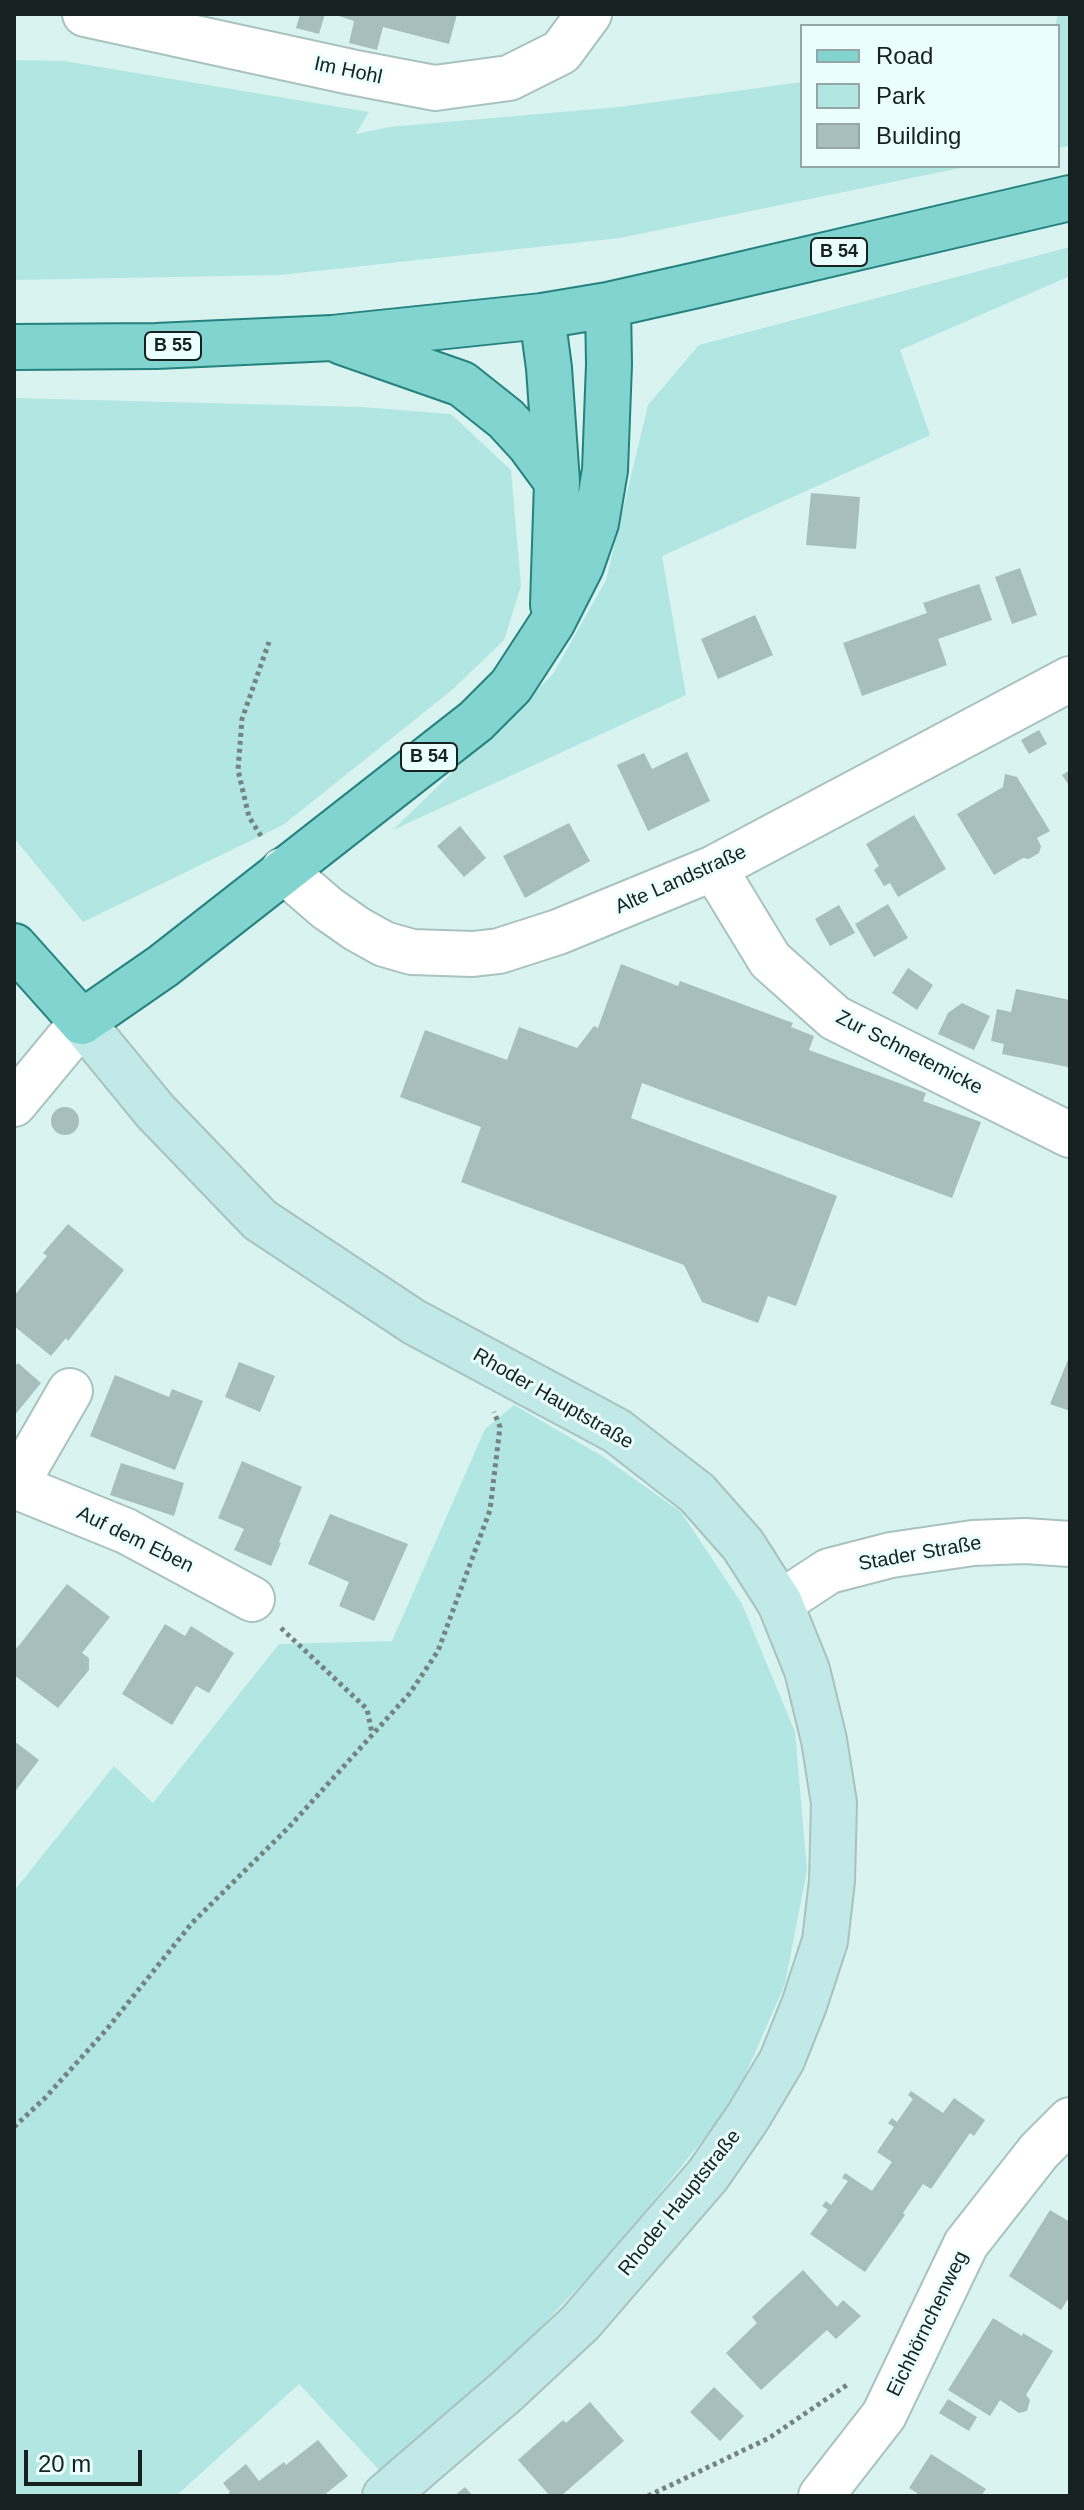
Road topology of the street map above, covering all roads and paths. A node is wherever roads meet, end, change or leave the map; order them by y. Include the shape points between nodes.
1 (85, 14) edge
2 (589, 14) edge
3 (1070, 198) edge
4 (608, 305) junction
5 (542, 316) junction
6 (332, 338) junction
7 (14, 347) edge
8 (557, 482) junction
9 (552, 623) junction
10 (269, 642) dead end
11 (1070, 679) edge
12 (714, 868) junction
13 (283, 870) junction
14 (14, 946) edge
15 (82, 1022) junction
16 (14, 1104) edge
17 (1070, 1135) edge
18 (511, 1372) junction
19 (70, 1391) dead end
20 (15, 1487) edge
21 (1070, 1544) edge
22 (252, 1599) joint
23 (780, 1603) junction
24 (372, 1734) junction
25 (1070, 2120) edge
26 (14, 2127) edge
27 (857, 2378) dead end
28 (385, 2496) edge
29 (648, 2496) edge
30 (821, 2496) edge

1 - 2 street, Im Hohl via 435,88 509,78 561,52
3 - 4 main road, B 54
4 - 5 main road, B 54
4 - 9 main road, B 54 via 605,470 596,523
5 - 6 main road, B 55
5 - 8 main road
6 - 7 main road, B 55
6 - 8 main road via 462,384 506,419
8 - 9 main road
9 - 13 main road, B 54 via 511,686 476,721
10 - 13 path via 242,719 238,770 249,817
11 - 12 street, Alte Landstraße
12 - 13 street, Alte Landstraße via 558,932 473,954 412,952 384,944 327,908
12 - 17 street, Zur Schnetemicke via 770,960 835,1018
13 - 15 main road, B 54 via 163,966
14 - 15 main road
15 - 16 street
15 - 18 main road, Rhoder Hauptstraße via 155,1111 260,1220 414,1322
18 - 23 main road, Rhoder Hauptstraße via 617,1431 697,1493 743,1545
18 - 24 path via 492,1408 500,1427 490,1510 438,1651 410,1693
19 - 20 street, Auf dem Eben
20 - 22 street, Auf dem Eben via 126,1531
21 - 23 street, Stader Straße via 973,1543 891,1555 829,1571
22 - 24 path via 367,1709
23 - 28 main road, Rhoder Hauptstraße via 807,1670 834,1803 825,1941 782,2060 708,2175 601,2300 508,2390
24 - 26 path via 289,1827 192,1923 107,2029
25 - 30 street, Eichhörnchenweg via 966,2244 884,2415
27 - 29 path via 769,2438

